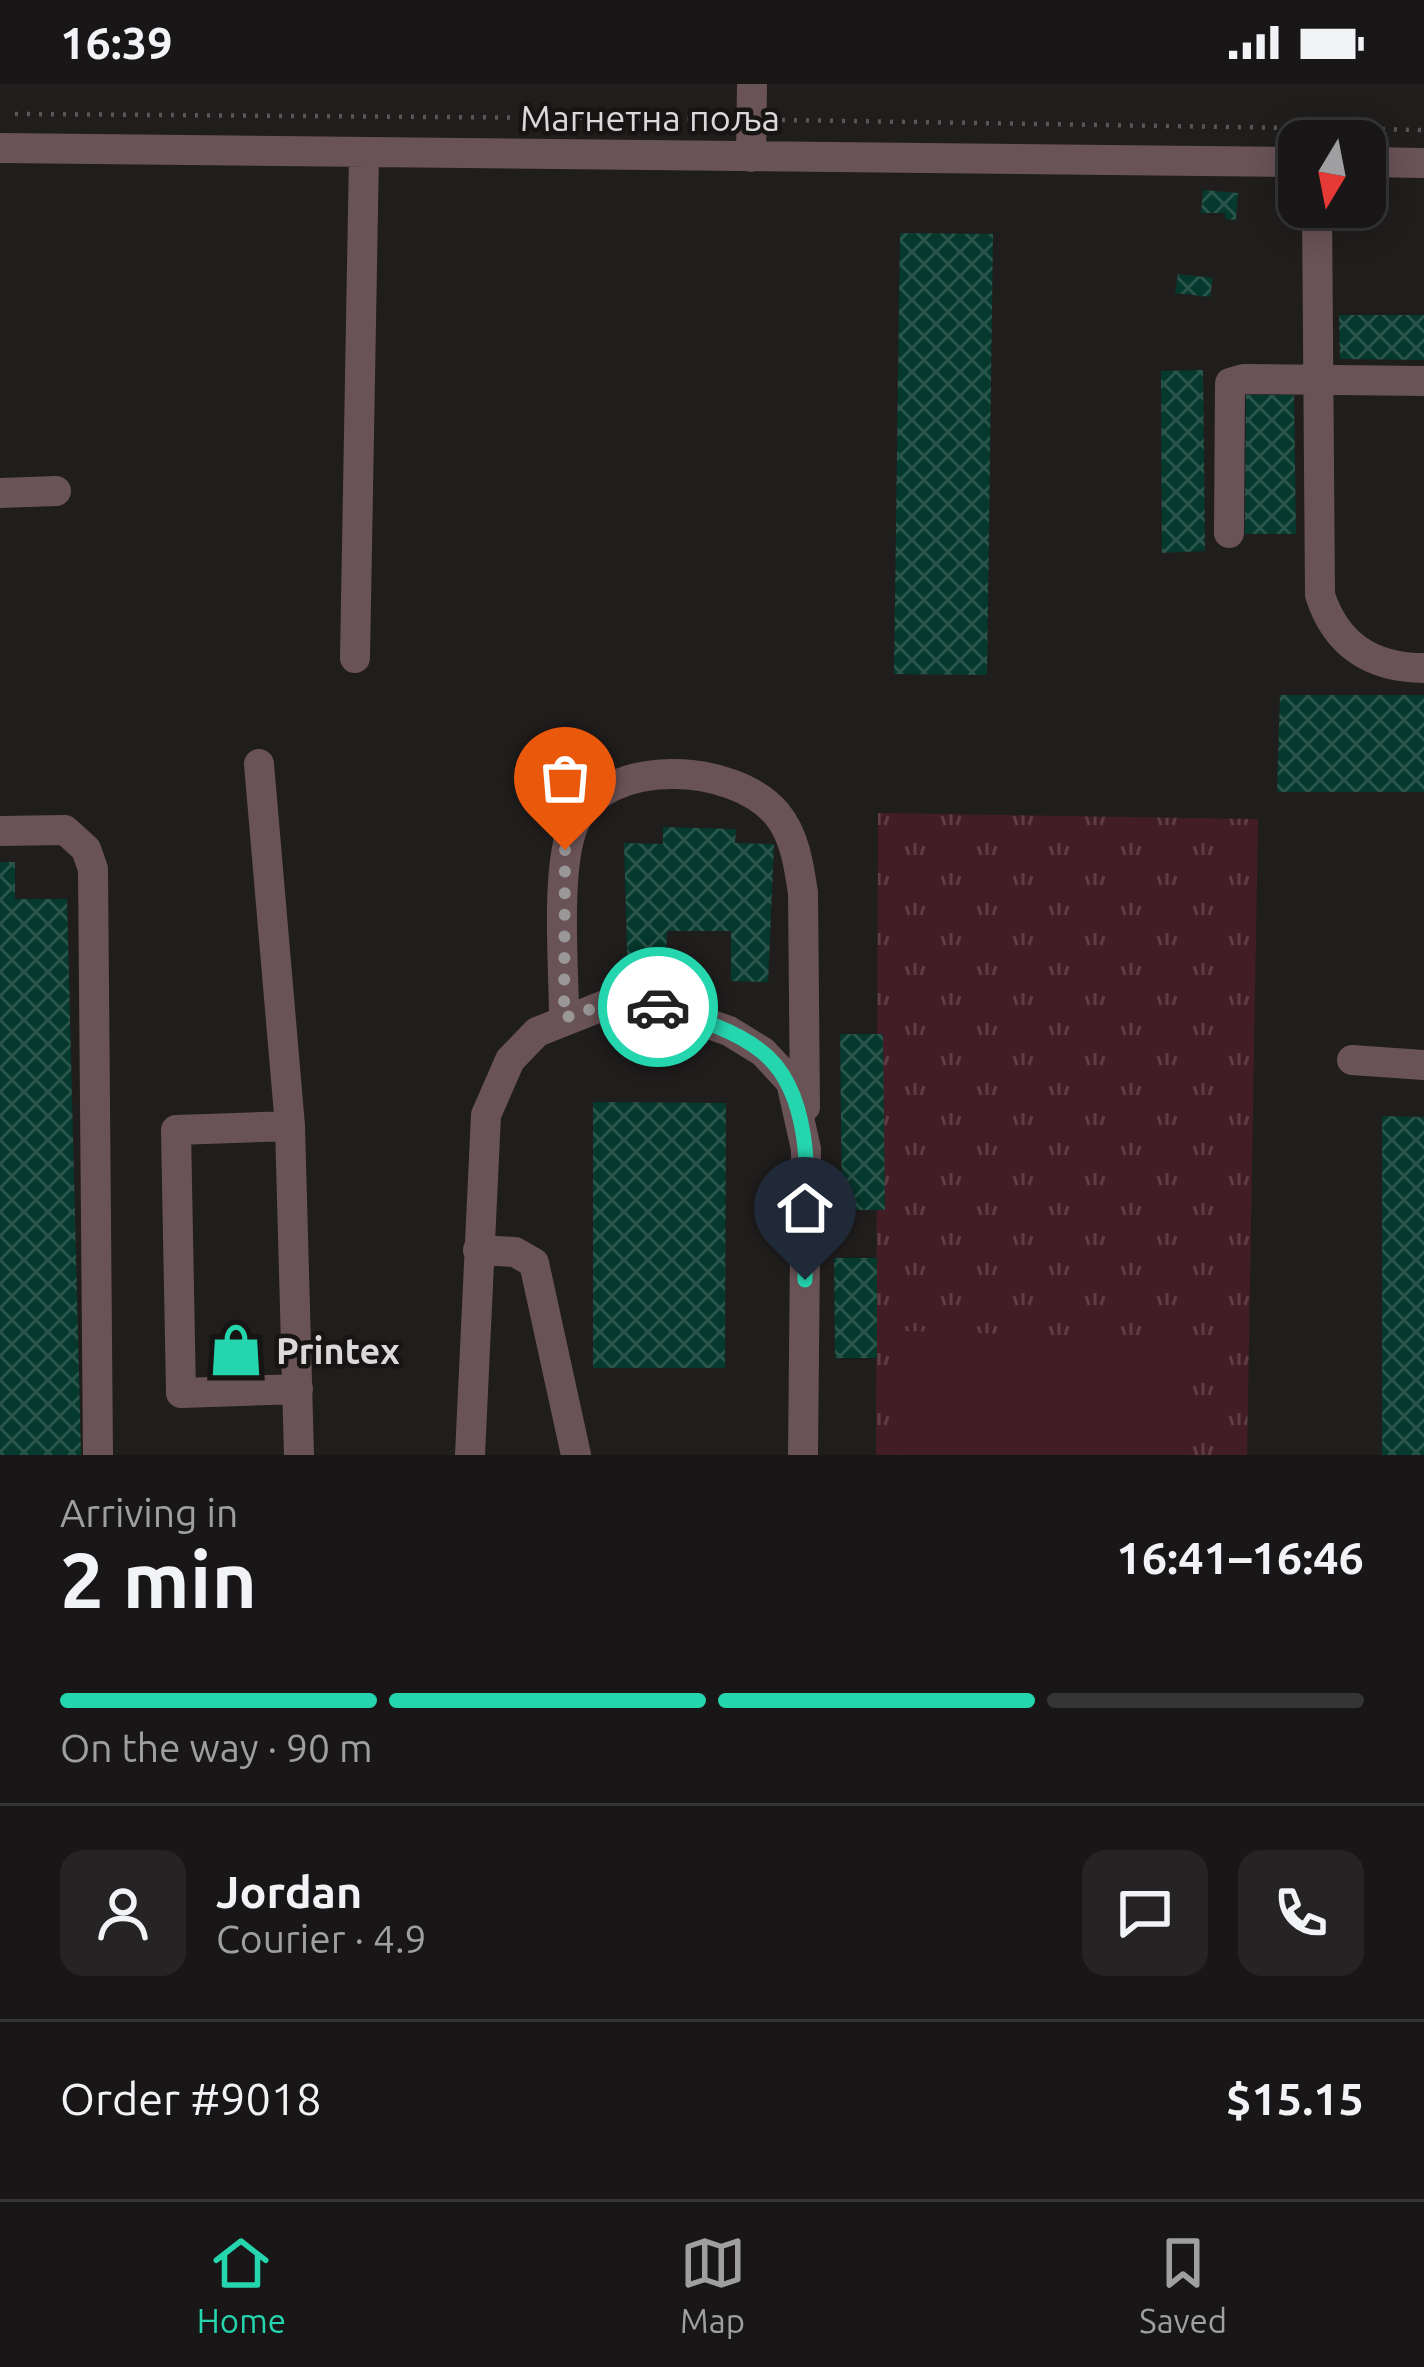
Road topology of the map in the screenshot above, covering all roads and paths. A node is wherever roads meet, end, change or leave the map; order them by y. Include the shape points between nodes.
1 (752, 84) edge
2 (15, 113) dead end
3 (752, 120) junction
4 (1424, 130) edge
5 (0, 148) edge
6 (364, 154) junction
7 (751, 157) junction
8 (1278, 162) edge
9 (1386, 162) edge
10 (1424, 163) edge
11 (1317, 228) edge
12 (1319, 381) junction
13 (1424, 381) edge
14 (56, 491) dead end
15 (0, 493) edge
16 (1229, 533) dead end
17 (355, 658) dead end
18 (1424, 668) edge
19 (259, 764) dead end
20 (0, 831) edge
21 (564, 1018) junction
22 (1352, 1060) dead end
23 (1424, 1065) edge
24 (290, 1126) junction
25 (806, 1150) junction
26 (478, 1250) junction
27 (298, 1389) junction
28 (98, 1455) edge
29 (299, 1455) edge
30 (470, 1455) edge
31 (576, 1455) edge
32 (803, 1455) edge

1 - 3 street
2 - 3 path
3 - 4 path
3 - 7 street
5 - 6 street, Магнетна поља
6 - 7 street, Магнетна поља
6 - 17 street
7 - 8 street, Магнетна поља
9 - 10 street
11 - 12 street
12 - 13 street
12 - 16 street via 1230,383
12 - 18 street via 1319,572 1327,616 1370,660
14 - 15 street
19 - 24 street
20 - 28 street via 65,830 93,869
21 - 25 street via 610,1003 660,1007 729,1031 791,1082
21 - 25 street via 565,850 590,800 613,784 672,774 756,796 790,835 803,892
21 - 26 street via 537,1031 510,1060 486,1114
22 - 23 street
24 - 27 street
24 - 27 street via 176,1130 181,1393
25 - 32 street
26 - 30 street
26 - 31 street via 514,1252 534,1263
27 - 29 street

